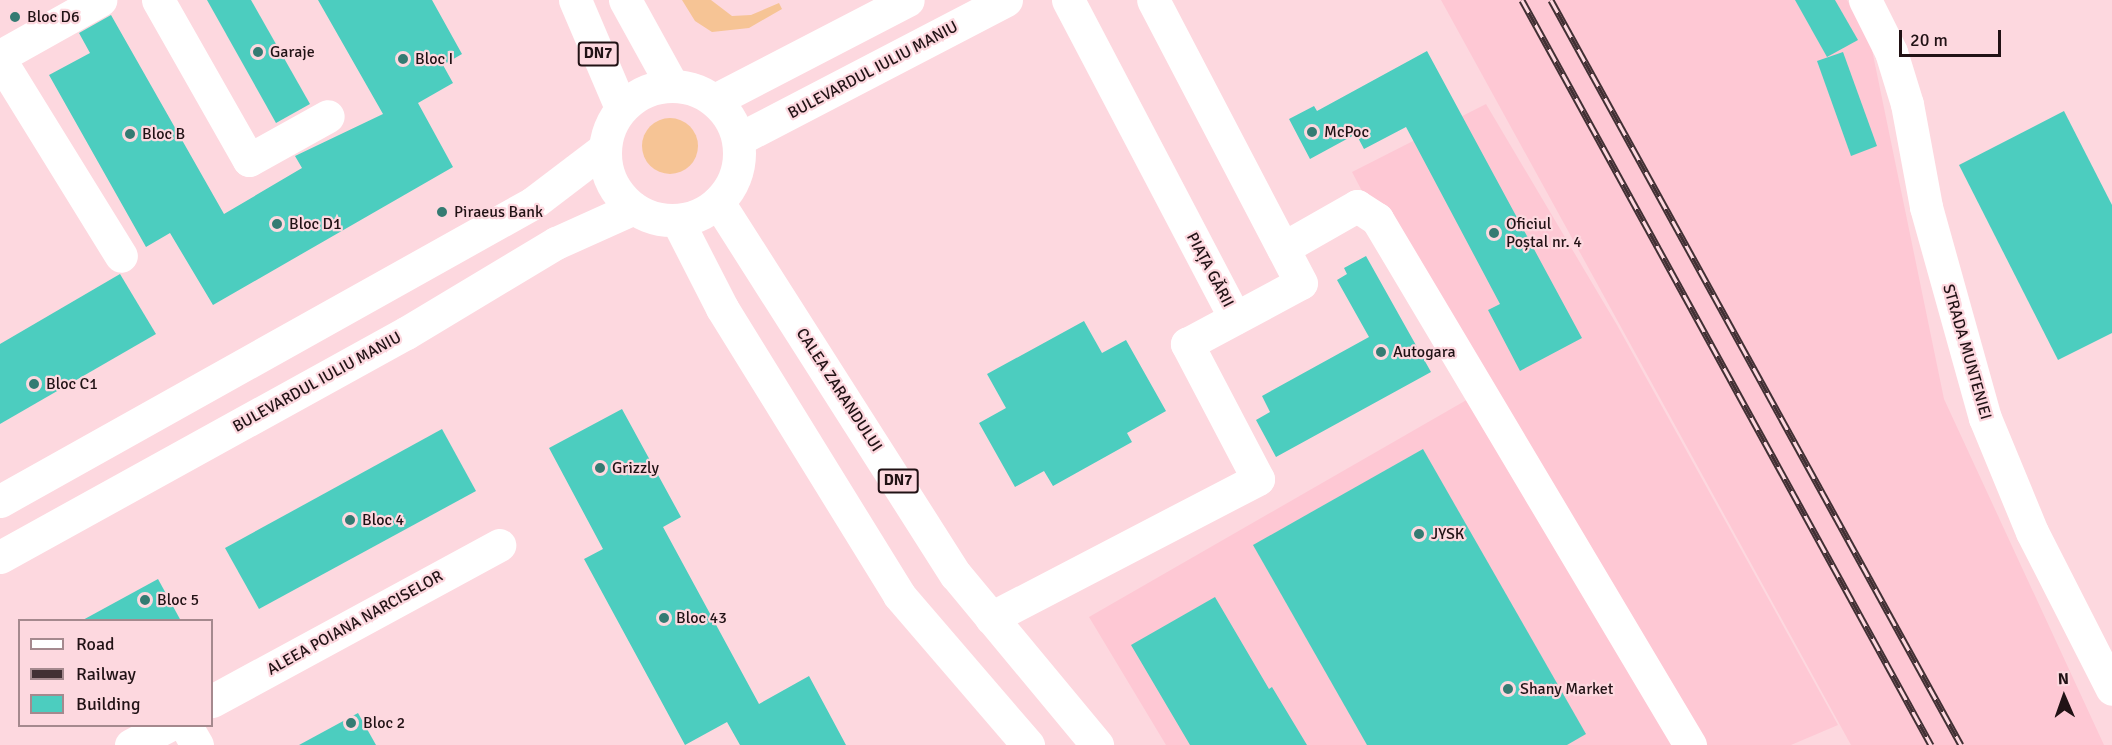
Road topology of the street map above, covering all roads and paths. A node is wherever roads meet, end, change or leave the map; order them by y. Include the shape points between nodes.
1 (100, 0) edge
2 (158, 0) edge
3 (575, 0) edge
4 (625, 0) edge
5 (1006, 0) edge
6 (1068, 0) edge
7 (1153, 0) edge
8 (1865, 0) edge
9 (888, 5) edge
10 (0, 58) edge
11 (672, 85) junction
12 (715, 100) junction
13 (621, 108) junction
14 (328, 116) dead end
15 (739, 139) junction
16 (604, 148) junction
17 (718, 202) junction
18 (634, 208) junction
19 (677, 220) junction
20 (1282, 248) junction
21 (121, 256) dead end
22 (1235, 318) junction
23 (0, 501) edge
24 (499, 545) dead end
25 (0, 557) edge
26 (991, 618) junction
27 (2112, 689) edge
28 (213, 700) edge
29 (165, 727) edge
30 (187, 727) edge
31 (131, 745) edge
32 (197, 745) edge
33 (1028, 745) edge
34 (1097, 745) edge
35 (1690, 745) edge

1 - 10 main road
2 - 14 main road via 249,160
3 - 13 main road, DN7
4 - 11 main road, DN7
5 - 15 main road, BULEVARDUL IULIU MANIU
6 - 22 main road, PIAȚA GĂRII
7 - 20 main road, PIAȚA GĂRII
8 - 27 main road, STRADA MUNTENIEI via 1891,52 1907,104 1926,207 1985,418 2032,532
9 - 12 main road
10 - 21 main road
11 - 12 main road
11 - 13 main road via 645,92
12 - 15 main road
13 - 16 main road
15 - 17 main road via 732,184
16 - 18 main road via 611,182
16 - 23 main road via 533,203
17 - 19 main road
17 - 26 main road, CALEA ZARANDULUI / DN7 via 956,575
18 - 19 main road
18 - 25 main road, BULEVARDUL IULIU MANIU via 556,243 406,333
19 - 33 main road via 722,308 899,595
20 - 22 main road, PIAȚA GĂRII via 1301,283
20 - 35 main road via 1357,206 1377,219
22 - 26 main road via 1188,344 1258,479
24 - 28 main road, ALEEA POIANA NARCISELOR
26 - 34 main road, CALEA ZARANDULUI / DN7
29 - 31 main road
30 - 32 main road

